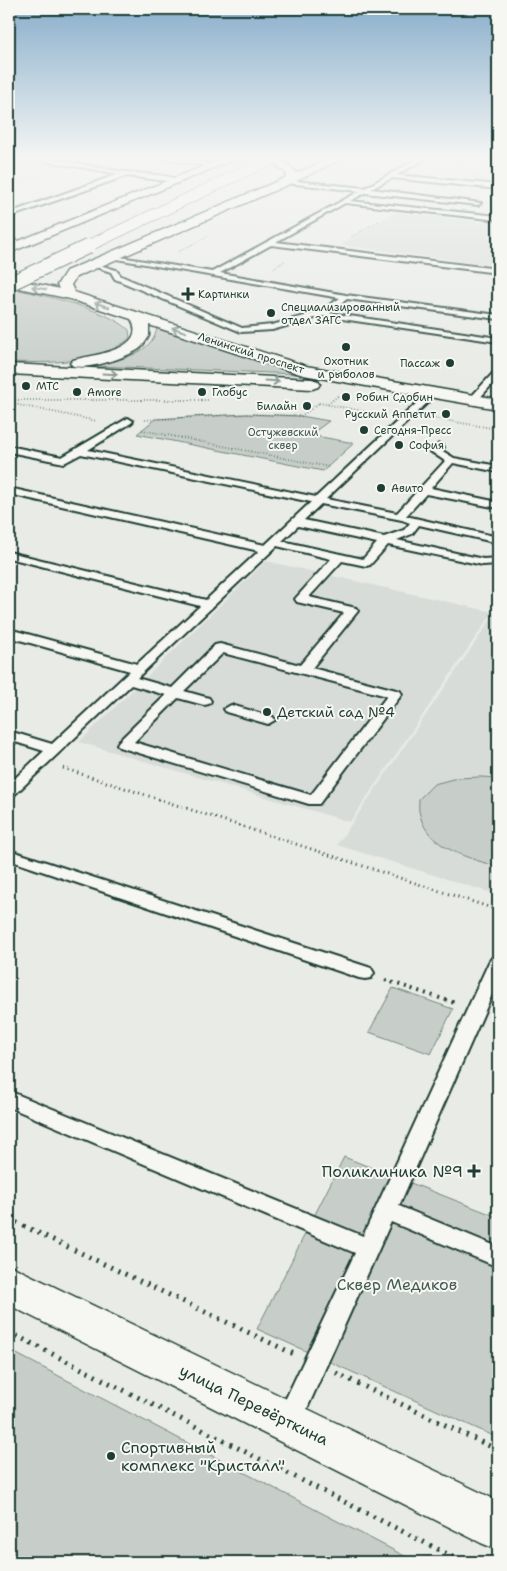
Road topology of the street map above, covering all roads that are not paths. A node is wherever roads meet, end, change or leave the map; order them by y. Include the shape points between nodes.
1 (55, 230) edge
2 (121, 230) edge
3 (173, 230) edge
4 (294, 230) edge
5 (9, 241) edge
6 (24, 243) junction
7 (271, 243) junction
8 (9, 249) edge
9 (114, 258) dead end
10 (93, 265) junction
11 (498, 271) edge
12 (213, 274) junction
13 (9, 283) edge
14 (69, 295) junction
15 (346, 297) junction
16 (322, 314) junction
17 (136, 316) junction
18 (498, 317) edge
19 (498, 340) edge
20 (9, 368) edge
21 (498, 374) edge
22 (472, 400) junction
23 (423, 402) junction
24 (498, 404) edge
25 (498, 415) edge
26 (124, 423) road end
27 (439, 448) dead end
28 (9, 449) edge
29 (79, 451) junction
30 (450, 460) junction
31 (498, 469) edge
32 (423, 490) junction
33 (9, 491) edge
34 (318, 501) junction
35 (498, 505) edge
36 (399, 517) junction
37 (418, 521) junction
38 (296, 522) junction
39 (498, 540) edge
40 (385, 541) junction
41 (270, 546) junction
42 (9, 555) edge
43 (339, 557) junction
44 (498, 561) edge
45 (208, 604) junction
46 (9, 633) edge
47 (139, 669) junction
48 (303, 670) junction
49 (128, 680) junction
50 (175, 693) junction
51 (204, 701) dead end
52 (232, 709) dead end
53 (268, 720) dead end
54 (9, 735) edge
55 (54, 749) junction
56 (9, 792) edge
57 (9, 855) edge
58 (498, 962) edge
59 (366, 973) road end
60 (9, 1098) edge
61 (386, 1210) junction
62 (369, 1249) junction
63 (498, 1256) edge
64 (9, 1284) edge
65 (288, 1422) junction
66 (498, 1526) edge

1 - 6 main road
2 - 13 main road, bridge
3 - 10 main road
4 - 7 lane
5 - 6 lane
6 - 8 main road
7 - 11 lane
7 - 12 lane
9 - 12 lane
10 - 14 main road via 67,278 64,286
10 - 16 lane via 114,271 118,277 241,330 271,329
12 - 15 lane
14 -> 13 main road, Ленинский проспект
17 -> 14 main road, Ленинский проспект
15 - 16 lane
15 - 18 lane
16 - 19 lane
17 - 20 main road via 142,324 143,337 117,354 80,363
22 -> 17 main road, Ленинский проспект via 303,370
20 -> 23 main road, Ленинский проспект via 280,382
21 - 22 lane
22 - 24 main road, Ленинский проспект
23 - 25 main road, Ленинский проспект
23 - 34 lane
26 - 29 lane
27 - 30 lane via 435,452
28 - 29 lane via 64,460
29 - 34 lane
30 - 31 lane
30 - 32 lane
32 - 35 lane
32 - 36 lane
33 - 41 lane
34 - 36 lane
34 - 38 lane
36 - 37 lane
37 - 39 lane
37 - 40 lane via 408,532
38 - 40 lane
38 - 41 lane
40 - 43 lane via 366,563
40 - 44 lane via 483,562
41 - 43 lane
41 - 45 lane
42 - 45 lane
43 - 48 lane via 301,598 352,611
45 - 47 lane
46 - 47 lane
47 - 49 lane
48 - 50 lane via 220,648
48 - 50 lane via 395,694 314,801 124,744
49 - 50 lane
49 - 55 lane
50 - 51 lane
52 - 53 lane
54 - 55 lane
55 - 56 lane
57 - 59 lane
58 - 61 lane
60 - 62 lane
61 - 62 lane
61 - 63 lane
62 - 65 lane
64 - 65 main road, улица Перевёрткина
65 - 66 main road, улица Перевёрткина

